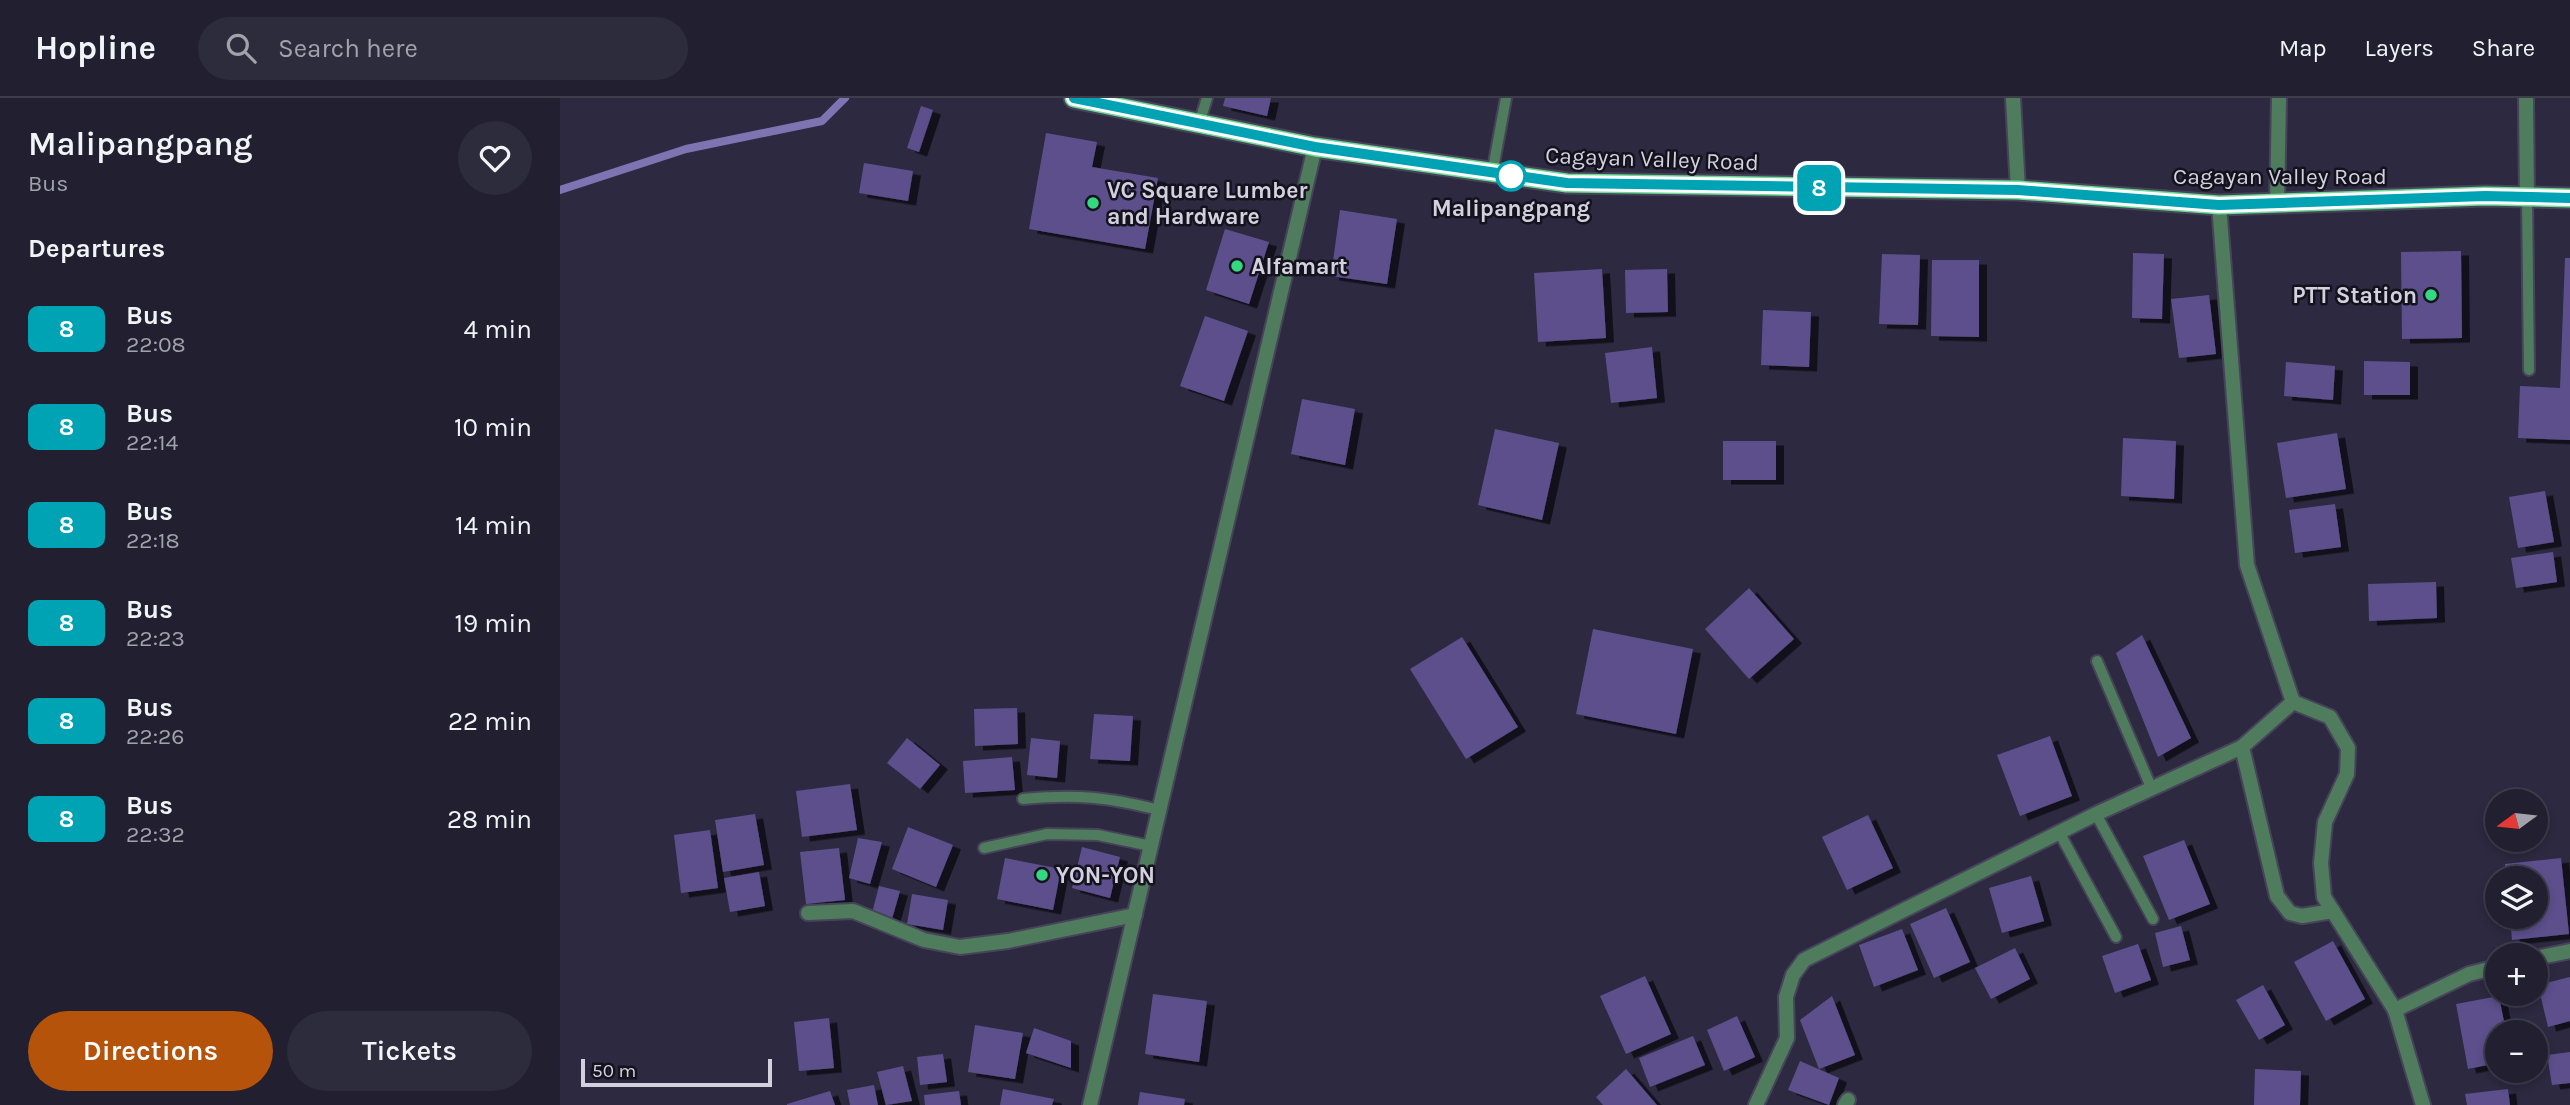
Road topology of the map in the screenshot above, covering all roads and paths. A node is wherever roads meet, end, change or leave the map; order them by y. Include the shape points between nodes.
1 (1207, 98) edge
2 (1506, 98) edge
3 (2013, 98) edge
4 (2279, 98) edge
5 (2526, 98) edge
6 (1079, 99) edge
7 (1199, 124) junction
8 (1315, 147) junction
9 (1492, 174) junction
10 (2018, 190) junction
11 (2527, 197) junction
12 (2570, 198) edge
13 (2219, 205) junction
14 (2277, 205) junction
15 (2529, 369) dead end
16 (2097, 661) dead end
17 (2293, 702) junction
18 (2242, 747) junction
19 (2151, 787) junction
20 (1023, 799) dead end
21 (1159, 810) junction
22 (2096, 814) junction
23 (2059, 832) junction
24 (1151, 846) junction
25 (984, 848) dead end
26 (2333, 911) junction
27 (808, 913) dead end
28 (1135, 915) junction
29 (2152, 919) dead end
30 (2116, 937) dead end
31 (2570, 951) edge
32 (2548, 956) edge
33 (2485, 970) edge
34 (2395, 1010) junction
35 (1090, 1105) edge
36 (1756, 1105) edge
37 (2423, 1105) edge

1 - 7 lane
2 - 9 lane
3 - 10 street
4 - 14 street
5 - 11 street
6 - 7 highway, Cagayan Valley Road
7 - 8 highway, Cagayan Valley Road
8 - 9 highway, Cagayan Valley Road
8 - 21 street
9 - 10 highway, Cagayan Valley Road via 1567,183
10 - 13 highway, Cagayan Valley Road
11 - 12 highway, Cagayan Valley Road
11 - 14 highway, Cagayan Valley Road
11 - 15 lane
13 - 14 highway, Cagayan Valley Road
13 - 17 street via 2247,565
16 - 19 lane
17 - 18 street
17 - 26 street via 2330,717 2348,748 2347,774 2325,822 2320,863 2324,897
18 - 19 street
18 - 26 street via 2277,896 2290,913 2302,916
19 - 22 street
20 - 21 lane via 1071,794
21 - 24 street
22 - 23 street
22 - 29 lane
23 - 30 lane
23 - 36 street via 1804,960 1786,997 1787,1038
24 - 25 lane via 1098,835 1047,834
24 - 28 street
26 - 34 street
27 - 28 street via 853,911 924,940 960,947
28 - 35 street
31 - 32 street
33 - 34 street
34 - 37 street

